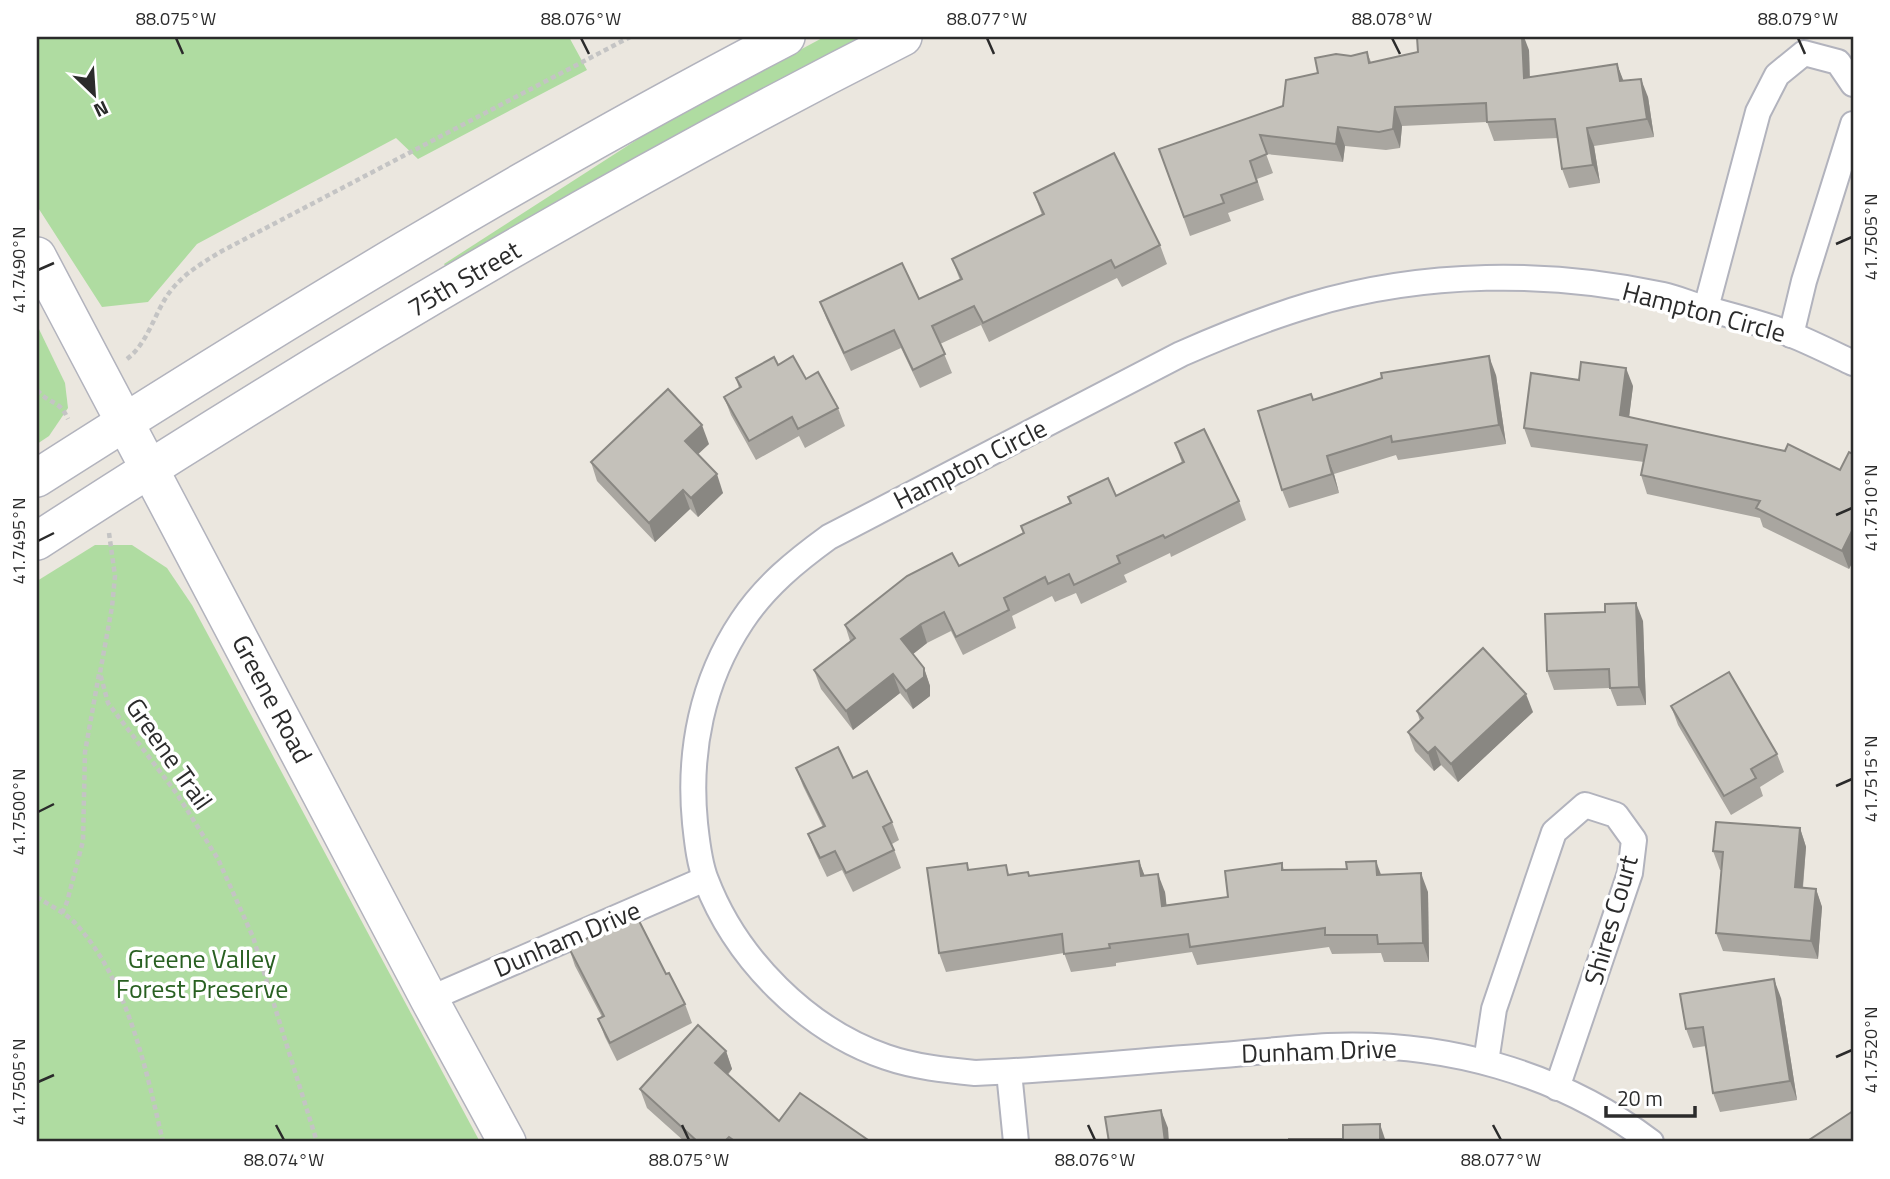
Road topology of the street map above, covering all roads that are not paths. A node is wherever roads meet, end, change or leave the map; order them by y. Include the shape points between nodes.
1 (786, 37) edge
2 (902, 37) edge
3 (1853, 84) edge
4 (1853, 124) edge
5 (37, 256) edge
6 (1706, 308) junction
7 (1791, 335) junction
8 (1853, 363) edge
9 (126, 422) junction
10 (151, 469) junction
11 (37, 478) edge
12 (37, 541) edge
13 (705, 879) junction
14 (429, 999) junction
15 (1486, 1062) junction
16 (1009, 1072) junction
17 (1557, 1088) junction
18 (507, 1142) edge
19 (1016, 1142) edge
20 (1651, 1142) edge

1 - 9 main road, 75th Street via 550,164
2 - 10 main road, 75th Street via 473,273
3 - 6 street via 1838,62 1804,53 1777,75 1758,112
4 - 7 street
5 - 9 main road, Greene Road
6 - 7 street, Hampton Circle
6 - 13 street, Hampton Circle via 1589,283 1514,278 1437,281 1313,304 1181,354 830,537 778,578 742,620 704,702 694,746 692,792
7 - 8 street, Hampton Circle
9 - 10 main road, Greene Road
9 - 11 main road, 75th Street
10 - 12 main road, 75th Street
10 - 14 main road, Greene Road
13 - 14 street, Dunham Drive
13 - 16 street, Hampton Circle via 743,948 772,984 806,1014 886,1057 930,1068
14 - 18 main road, Greene Road
15 - 16 street, Dunham Drive via 1405,1047 1330,1046
15 - 17 street, Dunham Drive
15 - 17 street, Shires Court via 1494,1009 1554,832 1585,805 1616,816 1634,840 1630,873
16 - 19 street
17 - 20 street, Dunham Drive via 1589,1102

